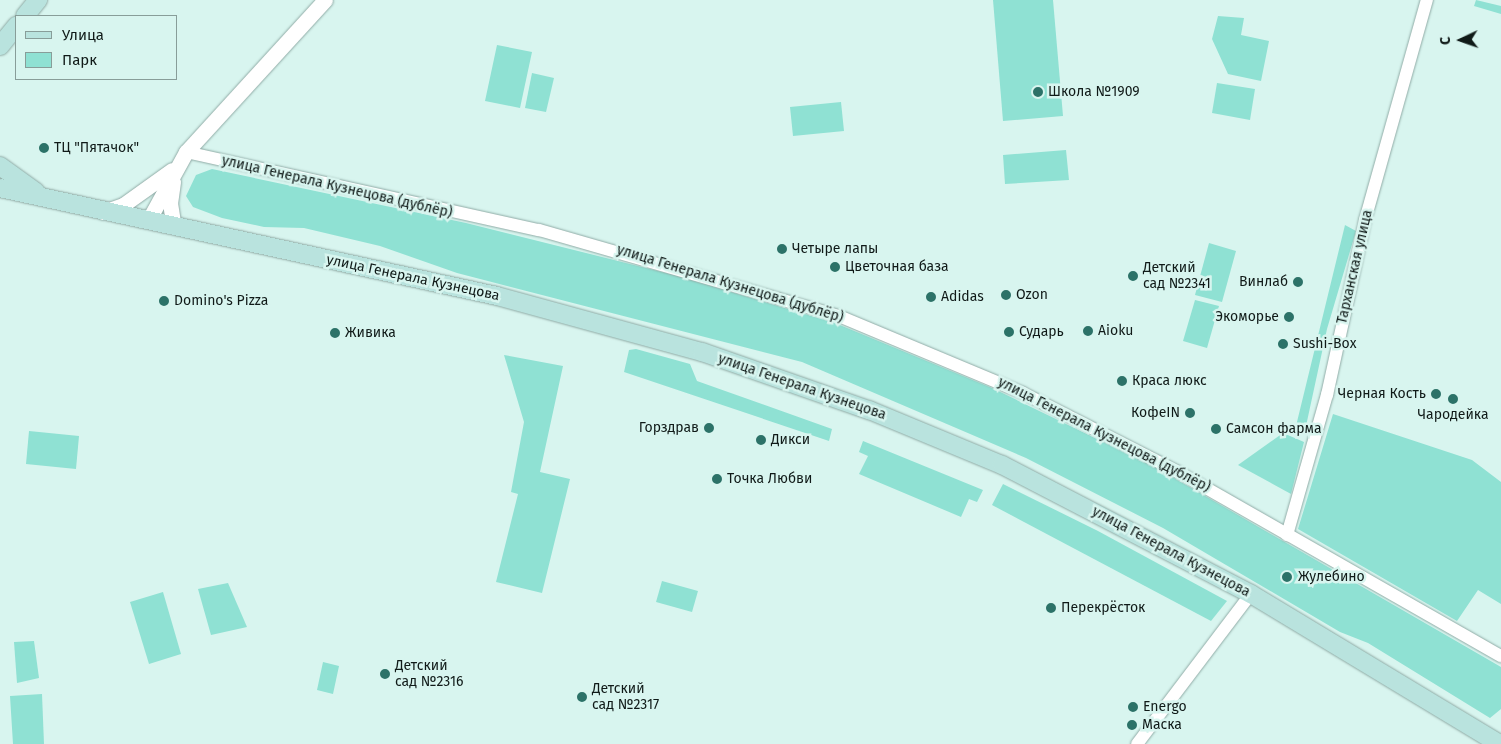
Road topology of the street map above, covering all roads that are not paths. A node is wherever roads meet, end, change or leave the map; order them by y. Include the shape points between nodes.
1 (38, 0) edge
2 (325, 0) edge
3 (1427, 0) edge
4 (26, 15) edge
5 (15, 27) edge
6 (0, 46) edge
7 (186, 152) junction
8 (0, 166) edge
9 (176, 168) junction
10 (0, 188) edge
11 (41, 196) junction
12 (103, 212) junction
13 (148, 221) junction
14 (174, 227) junction
15 (1287, 535) junction
16 (1251, 594) junction
17 (1501, 656) edge
18 (1137, 744) edge
19 (1500, 744) edge

1 - 4 main road
2 - 7 street
3 - 15 street, Тарханская улица via 1365,220 1327,395
5 - 6 main road
7 - 9 street
7 - 15 street, улица Генерала Кузнецова (дублёр) via 539,230 810,305 1023,393 1186,476
8 - 11 main road, улица Генерала Кузнецова
9 - 12 street via 123,205
9 - 13 street
9 - 14 street via 170,203
10 - 11 main road, улица Генерала Кузнецова
11 - 12 main road, улица Генерала Кузнецова
12 - 13 main road, улица Генерала Кузнецова
13 - 14 main road, улица Генерала Кузнецова
14 - 16 main road, улица Генерала Кузнецова via 497,296 783,378 1002,465
15 - 17 street, улица Генерала Кузнецова (дублёр)
16 - 18 street
16 - 19 main road, улица Генерала Кузнецова

